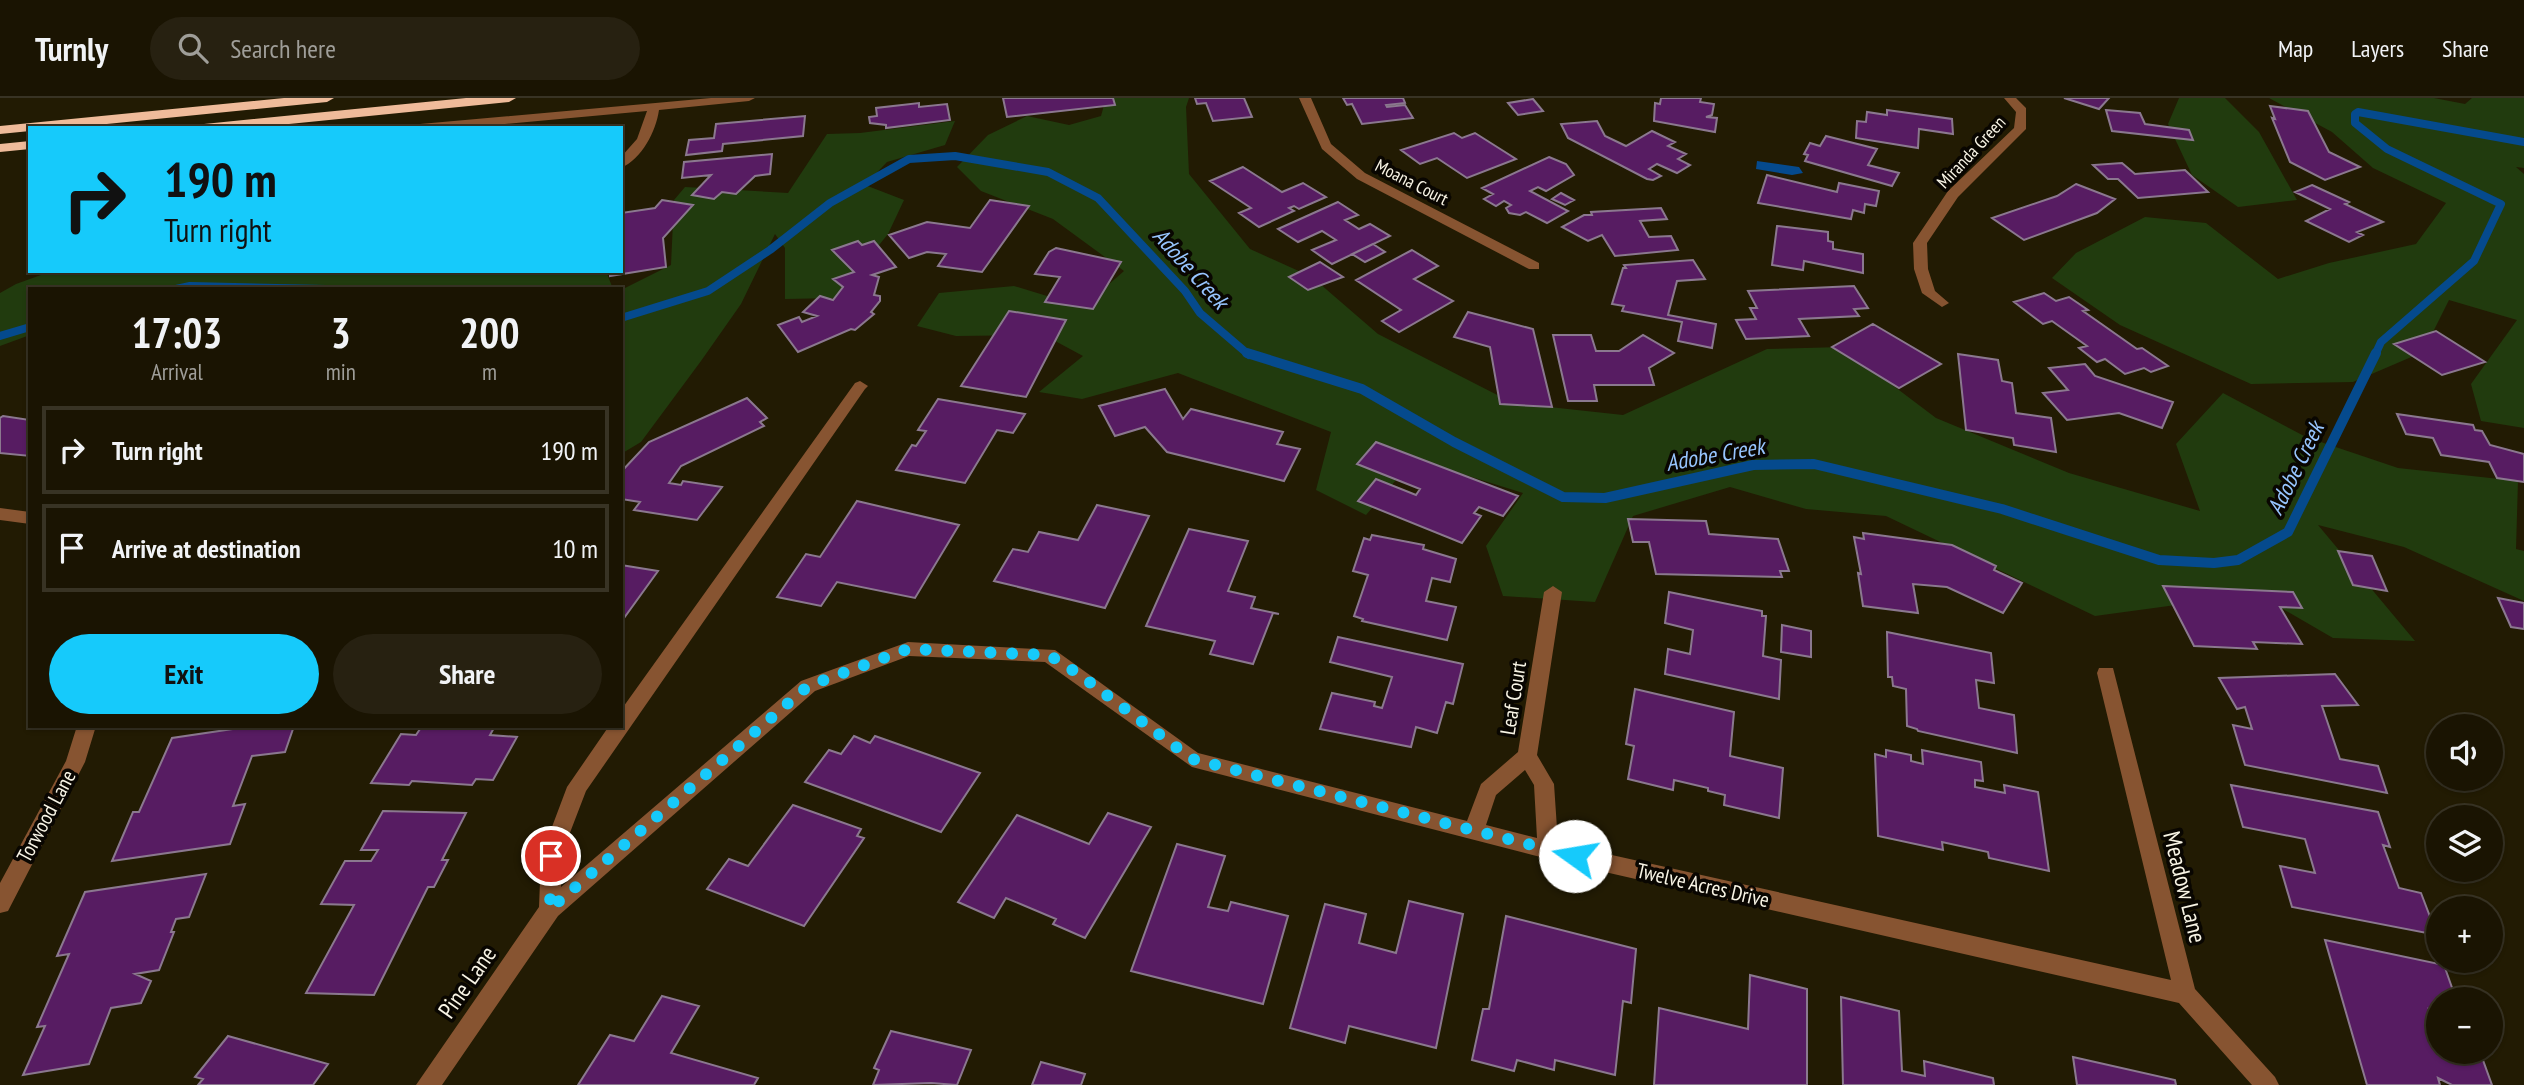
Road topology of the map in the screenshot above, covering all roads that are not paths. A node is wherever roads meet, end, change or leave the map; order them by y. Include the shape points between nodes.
1 (327, 98) edge
2 (509, 98) edge
3 (749, 98) edge
4 (1305, 98) edge
5 (2010, 98) edge
6 (653, 108) junction
7 (41, 126) edge
8 (224, 126) edge
9 (443, 126) edge
10 (28, 127) edge
11 (0, 130) edge
12 (28, 145) edge
13 (0, 148) edge
14 (623, 162) edge
15 (1534, 266) dead end
16 (1942, 303) dead end
17 (860, 386) dead end
18 (0, 514) edge
19 (28, 518) edge
20 (1553, 592) dead end
21 (2106, 673) dead end
22 (623, 722) edge
23 (87, 728) edge
24 (619, 728) edge
25 (1527, 756) junction
26 (1474, 831) junction
27 (1548, 850) junction
28 (0, 904) edge
29 (550, 909) junction
30 (2185, 994) junction
31 (428, 1085) edge
32 (2267, 1085) edge

1 - 7 highway
2 - 8 highway
3 - 6 street
4 - 15 street, Moana Court via 1326,146 1361,176
5 - 16 street, Miranda Green via 2022,111 2020,129 1953,194 1920,243 1921,269 1929,293
6 - 9 street
6 - 14 street via 652,122 634,154
10 - 11 highway
12 - 13 highway
17 - 22 street
18 - 19 street
20 - 25 street, Leaf Court
21 - 30 street, Meadow Lane
23 - 28 street, Torwood Lane via 75,762
24 - 29 street via 577,787 551,856
25 - 26 street via 1488,790
25 - 27 street, Leaf Court via 1544,785
26 - 27 street, Twelve Acres Drive
26 - 29 street, Twelve Acres Drive via 1192,759 1049,655 908,649 808,686
27 - 30 street, Twelve Acres Drive
29 - 31 street, Pine Lane
30 - 32 street, Meadow Lane

